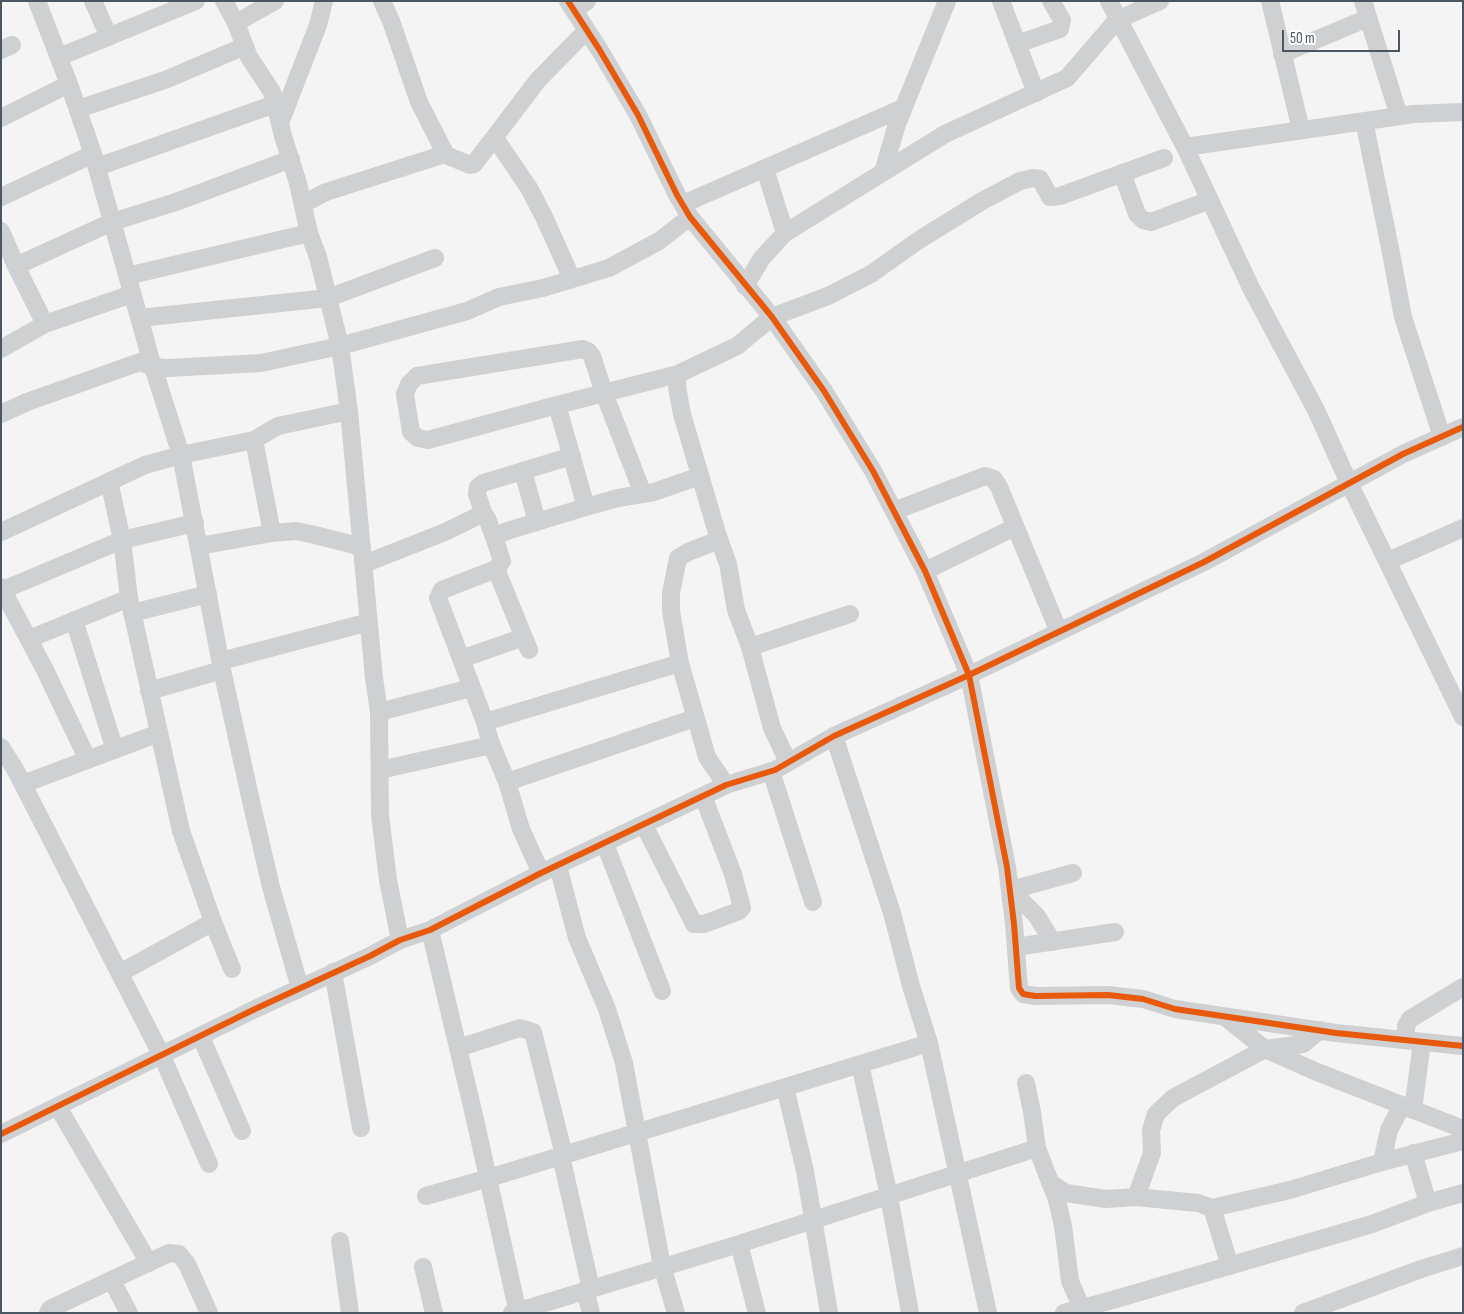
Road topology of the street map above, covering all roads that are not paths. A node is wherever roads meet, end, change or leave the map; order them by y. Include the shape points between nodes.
1 (37, 1) edge
2 (93, 1) edge
3 (196, 1) edge
4 (224, 1) edge
5 (275, 1) edge
6 (324, 1) edge
7 (382, 1) edge
8 (947, 1) edge
9 (1001, 1) edge
10 (1051, 1) edge
11 (1109, 1) edge
12 (1160, 1) edge
13 (1270, 1) edge
14 (576, 4) edge
15 (1366, 9) edge
16 (1117, 20) junction
17 (236, 23) junction
18 (586, 31) junction
19 (109, 36) junction
20 (1017, 44) junction
21 (245, 46) junction
22 (1282, 54) junction
23 (59, 57) junction
24 (70, 84) junction
25 (1036, 93) junction
26 (275, 104) junction
27 (904, 108) junction
28 (78, 109) junction
29 (1463, 112) edge
30 (1399, 116) junction
31 (1, 118) edge
32 (1364, 121) junction
33 (280, 123) junction
34 (1301, 130) junction
35 (495, 138) junction
36 (1185, 147) junction
37 (446, 155) junction
38 (1164, 158) dead end
39 (290, 159) junction
40 (95, 160) junction
41 (765, 169) junction
42 (884, 172) junction
43 (1122, 173) junction
44 (1, 197) edge
45 (1210, 200) junction
46 (303, 204) junction
47 (686, 211) junction
48 (112, 222) junction
49 (1, 231) edge
50 (309, 233) junction
51 (785, 233) junction
52 (435, 258) dead end
53 (16, 266) junction
54 (127, 276) junction
55 (572, 279) junction
56 (745, 286) junction
57 (132, 294) junction
58 (328, 298) junction
59 (772, 317) junction
60 (139, 318) junction
61 (45, 324) junction
62 (340, 346) junction
63 (1, 349) edge
64 (153, 367) junction
65 (678, 374) junction
66 (604, 393) junction
67 (557, 406) junction
68 (350, 412) junction
69 (1, 414) edge
70 (1463, 427) edge
71 (1442, 437) junction
72 (254, 440) junction
73 (181, 455) junction
74 (572, 456) junction
75 (523, 471) junction
76 (700, 476) junction
77 (109, 482) junction
78 (1349, 483) junction
79 (643, 494) junction
80 (586, 507) junction
81 (894, 511) junction
82 (484, 515) junction
83 (537, 522) junction
84 (194, 523) junction
85 (1015, 527) junction
86 (1463, 528) edge
87 (1, 532) edge
88 (272, 533) junction
89 (494, 537) junction
90 (122, 540) junction
91 (719, 540) junction
92 (199, 546) junction
93 (363, 556) junction
94 (1388, 561) junction
95 (496, 569) junction
96 (925, 571) junction
97 (2, 588) edge
98 (208, 594) junction
99 (130, 605) junction
100 (850, 614) dead end
101 (74, 620) junction
102 (369, 622) junction
103 (1059, 632) junction
104 (29, 639) junction
105 (750, 647) junction
106 (461, 660) junction
107 (680, 663) junction
108 (222, 666) junction
109 (969, 675) junction
110 (472, 688) junction
111 (149, 691) junction
112 (380, 712) junction
113 (1463, 717) edge
114 (695, 718) junction
115 (485, 722) junction
116 (160, 733) junction
117 (834, 736) junction
118 (491, 745) junction
119 (1, 747) edge
120 (115, 750) junction
121 (88, 760) junction
122 (788, 762) junction
123 (380, 770) junction
124 (771, 771) junction
125 (13, 776) edge
126 (507, 782) junction
127 (726, 785) junction
128 (704, 796) junction
129 (644, 825) junction
130 (605, 844) junction
131 (558, 866) junction
132 (541, 873) junction
133 (1073, 873) dead end
134 (1011, 890) junction
135 (813, 902) dead end
136 (213, 922) junction
137 (430, 930) junction
138 (1115, 932) dead end
139 (400, 940) junction
140 (1053, 942) junction
141 (1016, 947) junction
142 (232, 969) dead end
143 (333, 972) junction
144 (120, 973) junction
145 (1463, 987) edge
146 (300, 988) junction
147 (662, 990) dead end
148 (1225, 1017) junction
149 (1320, 1030) junction
150 (201, 1036) junction
151 (1414, 1041) junction
152 (929, 1043) junction
153 (1463, 1046) edge
154 (458, 1048) junction
155 (1265, 1049) junction
156 (162, 1056) junction
157 (860, 1064) junction
158 (1026, 1083) dead end
159 (785, 1087) junction
160 (58, 1107) junction
161 (1408, 1108) junction
162 (361, 1128) dead end
163 (1463, 1129) edge
164 (242, 1130) dead end
165 (638, 1131) junction
166 (1, 1134) edge
167 (1463, 1142) edge
168 (1037, 1148) junction
169 (1413, 1153) junction
170 (562, 1155) junction
171 (1382, 1162) junction
172 (209, 1164) dead end
173 (958, 1173) junction
174 (489, 1178) junction
175 (1050, 1183) junction
176 (1463, 1193) edge
177 (426, 1196) dead end
178 (889, 1196) junction
179 (1136, 1197) junction
180 (1428, 1203) junction
181 (1212, 1208) junction
182 (813, 1219) junction
183 (340, 1241) dead end
184 (739, 1244) junction
185 (1463, 1256) edge
186 (149, 1262) junction
187 (662, 1266) junction
188 (1230, 1266) junction
189 (423, 1267) dead end
190 (112, 1282) junction
191 (588, 1290) junction
192 (1083, 1310) edge
193 (516, 1312) edge
194 (48, 1313) edge
195 (129, 1313) edge
196 (209, 1313) edge
197 (350, 1313) edge
198 (434, 1313) edge
199 (591, 1313) edge
200 (676, 1313) edge
201 (757, 1313) edge
202 (829, 1313) edge
203 (910, 1313) edge
204 (988, 1313) edge
205 (1064, 1313) edge
206 (1303, 1313) edge

1 - 23 street
2 - 19 street
3 - 19 street
4 - 17 street
5 - 17 street
6 - 33 street
7 - 37 street via 419,102
8 - 27 street
9 - 20 street
10 - 20 street via 1062,20 1060,29
11 - 16 street
12 - 16 street
13 - 22 street
14 - 18 street
15 - 22 street
15 - 30 street
16 - 25 street via 1068,78
16 - 36 street
17 - 21 street
18 - 35 street via 538,80
18 - 47 street via 638,115
19 - 23 street
20 - 25 street
21 - 26 street via 272,92
21 - 28 street via 165,80
22 - 34 street
23 - 24 street
24 - 28 street
24 - 31 street
25 - 42 street via 946,134
26 - 33 street
26 - 40 street
27 - 41 street
27 - 42 street
28 - 40 street
29 - 30 street
30 - 32 street
32 - 34 street
32 - 71 street via 1403,317
33 - 39 street
34 - 36 street
35 - 37 street via 472,165
35 - 55 street via 529,188
36 - 45 street
37 - 46 street via 326,192
38 - 43 street
39 - 46 street
39 - 48 street
40 - 44 street
40 - 48 street
41 - 47 street
41 - 51 street
42 - 51 street
43 - 45 street via 1137,214 1143,220 1151,222
43 - 59 street via 1050,197 1040,179 1020,181 919,240 871,274 828,296
45 - 78 street via 1251,288 1316,410
46 - 50 street
47 - 55 street via 659,242 609,268
47 - 56 street
48 - 53 street
48 - 54 street
49 - 53 street
50 - 54 street
50 - 58 street
51 - 56 street via 762,258
52 - 58 street
53 - 61 street
54 - 57 street
55 - 62 street via 499,297 467,311
56 - 59 street
57 - 60 street
57 - 61 street
58 - 60 street
58 - 62 street
59 - 65 street via 737,346
59 - 81 street via 824,391
60 - 64 street
61 - 63 street
62 - 64 street via 261,363
62 - 68 street
64 - 69 street via 140,362
64 - 73 street
65 - 66 street
65 - 76 street via 682,414
66 - 67 street
66 - 67 street via 592,356 583,349 417,376 405,394 411,432 428,440
66 - 79 street
67 - 74 street
68 - 72 street via 278,426
68 - 93 street
70 - 71 street
71 - 78 street
72 - 73 street
72 - 88 street
73 - 77 street via 145,465
73 - 84 street
74 - 75 street
74 - 80 street
75 - 82 street via 478,487
75 - 83 street
76 - 79 street
76 - 91 street
77 - 87 street
77 - 90 street
78 - 94 street
78 - 103 street via 1204,562
79 - 80 street
80 - 83 street
81 - 85 street via 985,476 994,479 999,486
81 - 96 street
82 - 89 street
82 - 93 street via 445,532
83 - 89 street
84 - 90 street
84 - 92 street
85 - 96 street
85 - 103 street
86 - 94 street
88 - 92 street
88 - 93 street via 296,531
89 - 95 street via 502,561
90 - 97 street
90 - 99 street
91 - 105 street via 728,564 736,610
91 - 107 street via 678,558 671,611
92 - 98 street
93 - 102 street
94 - 113 street
95 - 106 street via 439,594
95 - 106 street via 526,643
96 - 109 street
97 - 104 street
98 - 99 street
98 - 108 street
99 - 101 street
99 - 111 street
100 - 105 street
101 - 104 street
101 - 120 street
102 - 108 street
102 - 112 street
103 - 109 street
104 - 121 street
105 - 122 street via 772,728
106 - 110 street
107 - 114 street
107 - 115 street
108 - 111 street
108 - 146 street via 269,878
109 - 117 street
109 - 134 street
110 - 112 street
110 - 115 street
111 - 116 street
112 - 123 street
114 - 126 street
114 - 127 street via 707,757
115 - 118 street
116 - 120 street
116 - 136 street via 181,830
117 - 122 street
117 - 152 street via 892,913
118 - 123 street
118 - 126 street
119 - 125 street
120 - 121 street
121 - 125 street
122 - 124 street
123 - 139 street via 385,862
124 - 127 street
124 - 135 street
125 - 144 street
126 - 132 street via 521,829
127 - 128 street
128 - 129 street
128 - 129 street via 733,874 742,908 740,911 704,924 694,924
129 - 130 street
130 - 131 street
130 - 147 street
131 - 132 street
131 - 165 street via 576,938 607,1009 624,1063
132 - 137 street
133 - 134 street
134 - 140 street via 1036,914
134 - 141 street
136 - 142 street
136 - 144 street
137 - 139 street
137 - 154 street
138 - 140 street
139 - 143 street
140 - 141 street
141 - 148 street via 1019,988 1023,994 1126,997
143 - 146 street
143 - 162 street
144 - 156 street
145 - 151 street via 1410,1019 1406,1026
146 - 150 street
148 - 149 street
148 - 155 street
149 - 151 street
149 - 155 street via 1303,1044
150 - 156 street
150 - 164 street
151 - 153 street
151 - 161 street
152 - 157 street
152 - 173 street
154 - 170 street via 520,1028 533,1032
154 - 174 street
155 - 161 street
155 - 179 street via 1173,1098 1156,1114 1151,1130 1152,1153
156 - 160 street
156 - 172 street
157 - 159 street
157 - 178 street
158 - 168 street
159 - 165 street
159 - 182 street
160 - 166 street
160 - 186 street
161 - 163 street
161 - 171 street via 1389,1130
165 - 170 street
165 - 187 street
167 - 169 street
168 - 173 street
168 - 175 street
169 - 171 street
169 - 180 street
170 - 174 street
170 - 191 street
171 - 181 street via 1290,1190
173 - 178 street
173 - 204 street
174 - 177 street
174 - 193 street
175 - 179 street via 1066,1193 1106,1199
175 - 192 street via 1063,1226 1070,1281
176 - 180 street
178 - 182 street
178 - 203 street
179 - 181 street via 1198,1203
180 - 188 street via 1372,1224
181 - 188 street
182 - 184 street
182 - 202 street
183 - 197 street
184 - 187 street
184 - 201 street
185 - 206 street
186 - 190 street
186 - 196 street via 169,1253 180,1254
187 - 191 street
187 - 200 street
188 - 192 street
189 - 198 street
190 - 194 street via 50,1309
190 - 195 street
191 - 193 street
191 - 199 street
192 - 205 street

